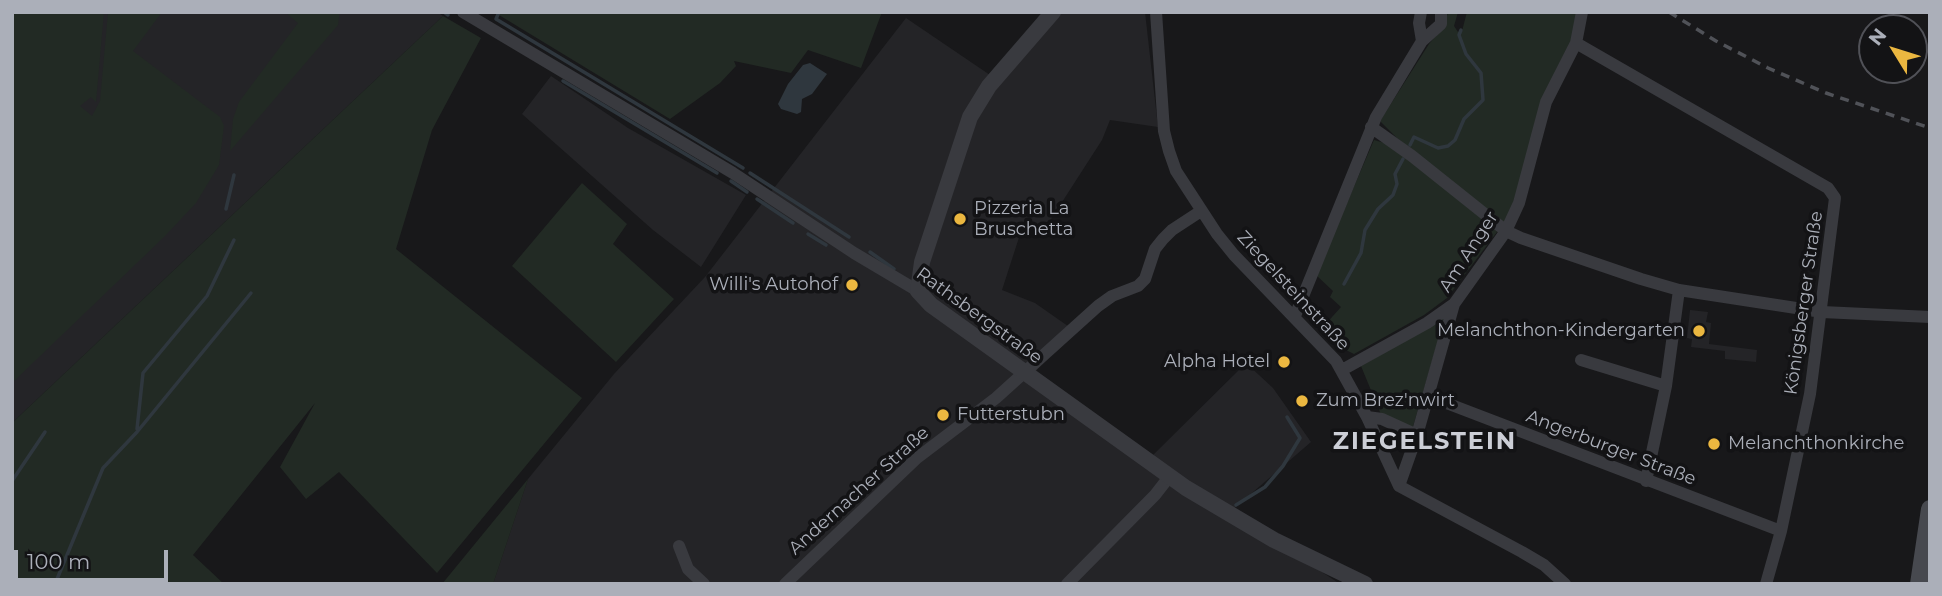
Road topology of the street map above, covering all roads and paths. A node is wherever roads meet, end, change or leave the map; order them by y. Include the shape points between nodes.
1 (463, 12) edge
2 (1053, 12) edge
3 (1156, 12) edge
4 (1421, 12) edge
5 (1441, 12) edge
6 (1582, 12) edge
7 (1422, 41) junction
8 (1576, 43) junction
9 (1371, 127) junction
10 (1201, 211) junction
11 (1506, 231) junction
12 (1679, 290) junction
13 (918, 291) junction
14 (1454, 304) junction
15 (1822, 312) junction
16 (1294, 316) junction
17 (1930, 317) edge
18 (1581, 360) dead end
19 (1342, 370) junction
20 (1023, 372) junction
21 (1666, 386) junction
22 (1428, 396) junction
23 (1367, 417) junction
24 (1417, 435) junction
25 (1169, 477) junction
26 (1646, 481) junction
27 (1399, 486) junction
28 (1930, 509) edge
29 (1781, 531) junction
30 (679, 547) dead end
31 (1927, 559) edge
32 (704, 584) edge
33 (785, 584) edge
34 (1068, 584) edge
35 (1365, 584) edge
36 (1565, 584) edge
37 (1766, 584) edge
38 (1919, 584) edge

1 - 13 street, Rathsbergstraße via 733,173
2 - 13 street via 989,86 970,117 922,262
3 - 10 street, Ziegelsteinstraße via 1164,131 1176,171
4 - 7 street
5 - 7 street via 1441,24
6 - 8 street, Am Anger
7 - 9 street
8 - 11 street, Am Anger via 1546,102 1525,189
8 - 15 street, Königsberger Straße via 1828,188 1835,198
9 - 11 street
9 - 16 street
10 - 16 street, Ziegelsteinstraße via 1234,255
10 - 20 street, Andernacher Straße via 1163,239 1138,286 1098,306
11 - 12 street
11 - 14 street, Am Anger
12 - 15 street
12 - 21 street
13 - 20 street, Rathsbergstraße
14 - 19 street
14 - 22 street, Am Anger
15 - 17 street
15 - 29 street, Königsberger Straße
16 - 19 street, Ziegelsteinstraße
18 - 21 street
19 - 23 street, Ziegelsteinstraße
20 - 25 street, Rathsbergstraße
20 - 33 street, Andernacher Straße via 895,478
21 - 26 street
22 - 24 street, Am Anger
22 - 26 street, Angerburger Straße
23 - 24 street
23 - 27 street, Ziegelsteinstraße
24 - 27 street, Am Anger
25 - 34 street
25 - 35 street, Rathsbergstraße via 1274,540
26 - 29 street, Angerburger Straße
27 - 36 street via 1522,552
28 - 31 main road
29 - 37 street, Königsberger Straße
30 - 32 street via 688,569
31 - 38 main road

